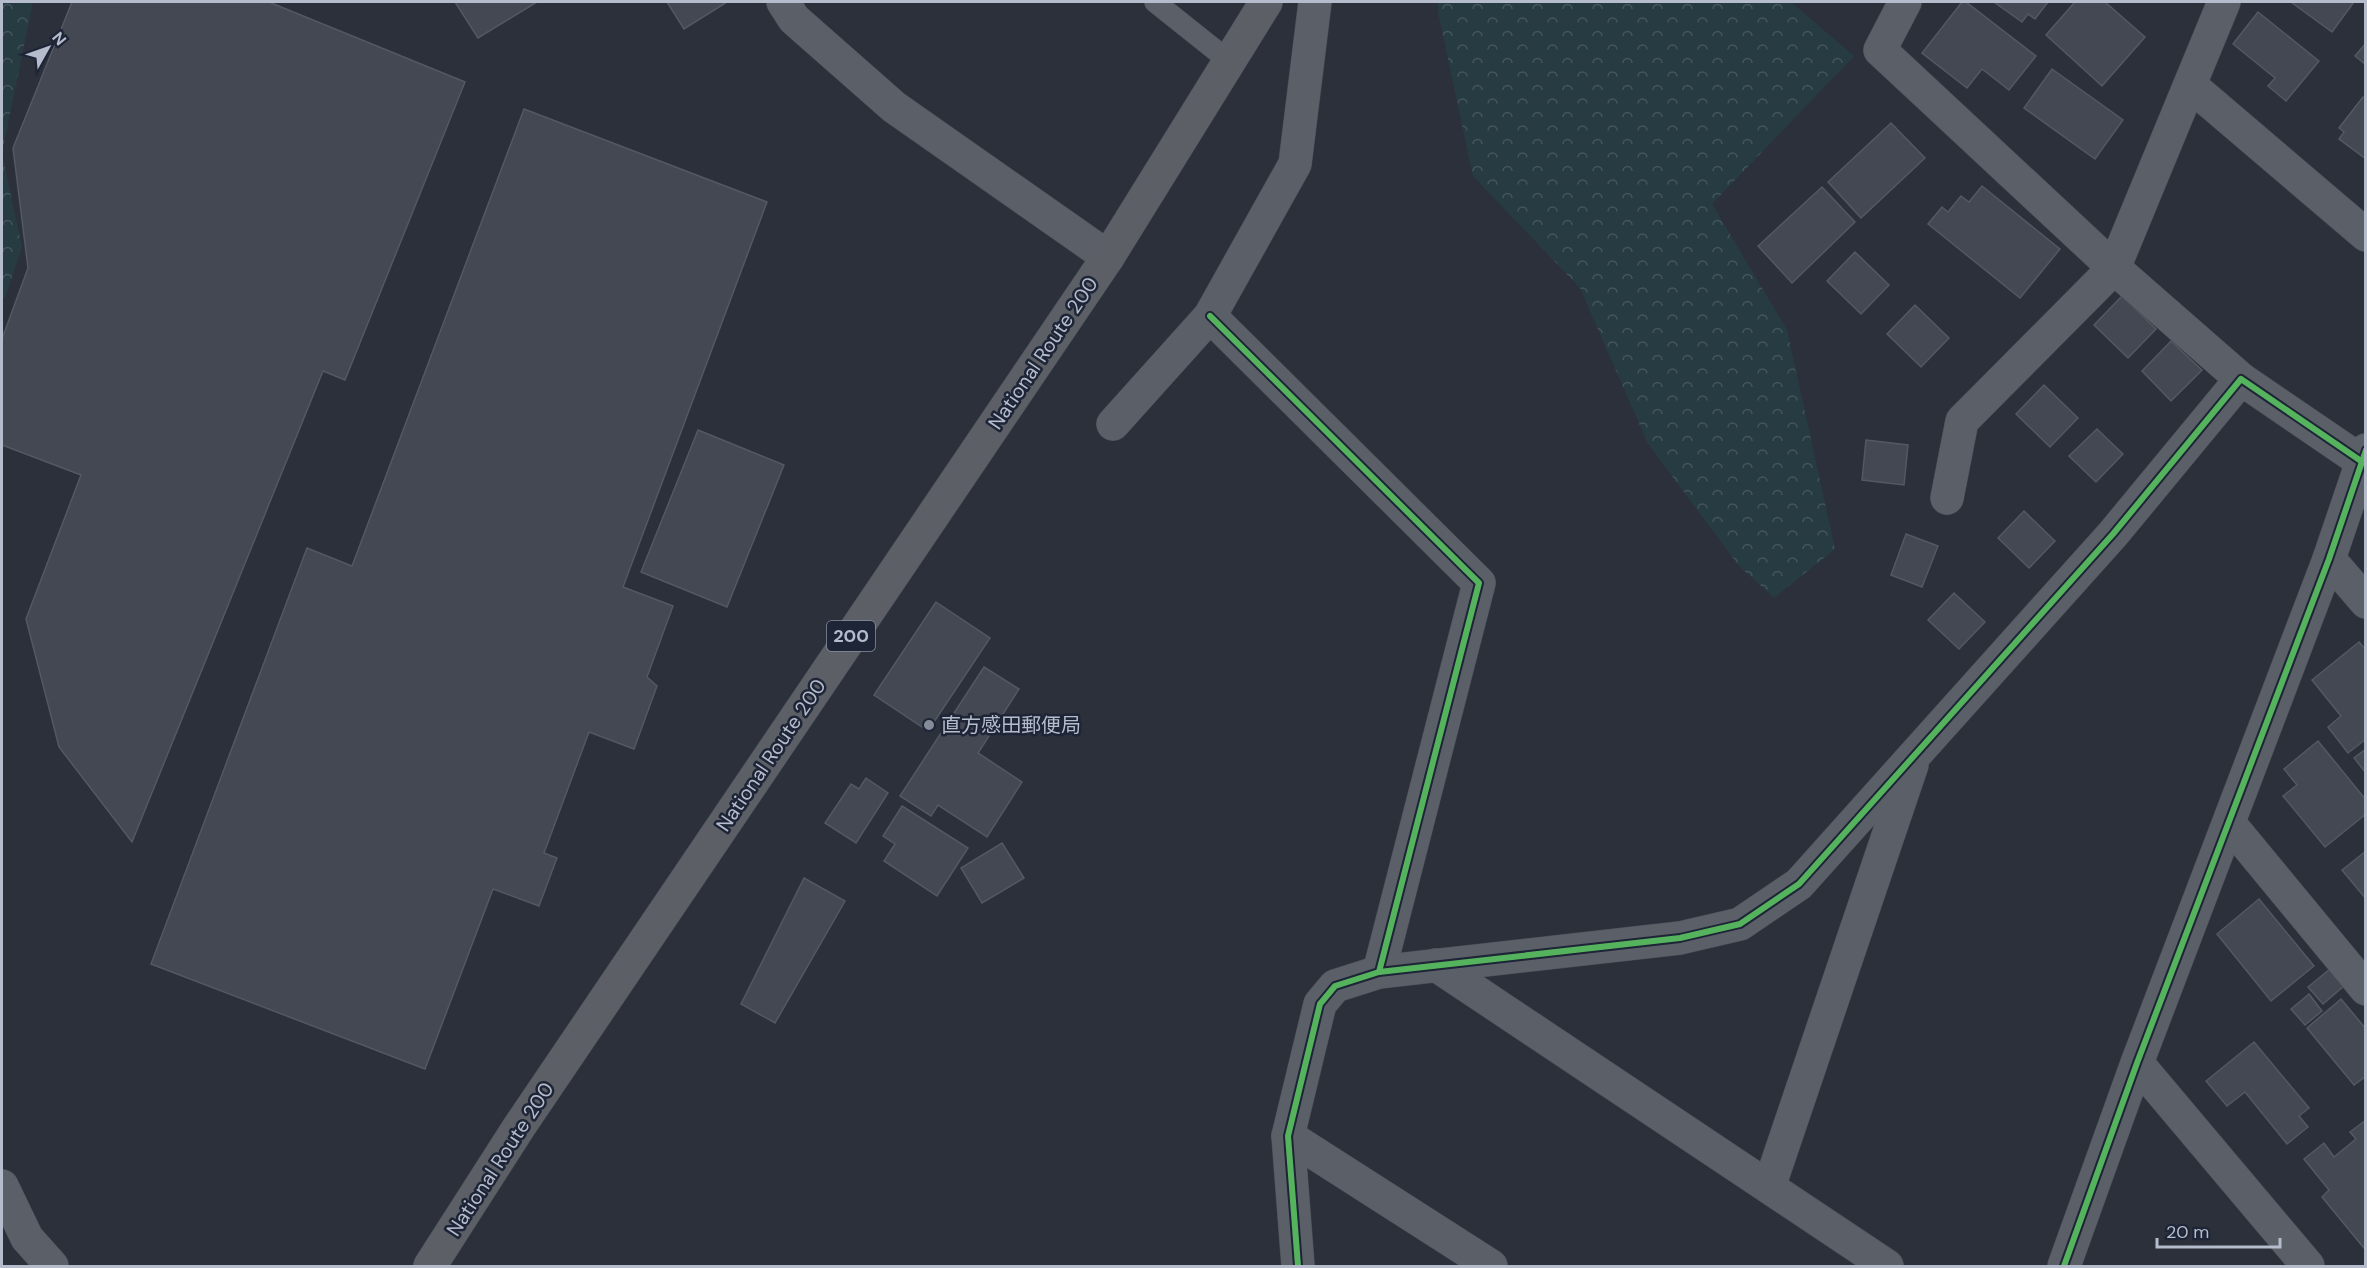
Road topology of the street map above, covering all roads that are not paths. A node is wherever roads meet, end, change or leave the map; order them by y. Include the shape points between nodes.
1 (783, 2) edge
2 (1155, 2) edge
3 (1266, 2) edge
4 (1316, 2) edge
5 (1905, 2) edge
6 (2224, 2) edge
7 (1230, 61) junction
8 (2190, 85) junction
9 (2366, 235) edge
10 (1108, 257) junction
11 (2114, 268) junction
12 (1210, 316) junction
13 (2241, 379) junction
14 (1113, 424) dead end
15 (2363, 456) edge
16 (1947, 498) dead end
17 (2329, 560) junction
18 (2366, 602) edge
19 (1916, 752) junction
20 (2229, 823) junction
21 (1436, 965) junction
22 (1379, 972) junction
23 (2366, 989) edge
24 (2137, 1063) junction
25 (1288, 1136) junction
26 (2, 1186) edge
27 (1769, 1187) junction
28 (52, 1266) edge
29 (430, 1266) edge
30 (1298, 1266) edge
31 (1491, 1266) edge
32 (1887, 1266) edge
33 (2064, 1266) edge
34 (2308, 1266) edge

1 - 10 street via 794,19 894,107
2 - 7 lane
3 - 7 highway, National Route 200 / 200
4 - 12 street via 1295,164
5 - 11 street via 1880,50
6 - 8 street
7 - 10 highway, National Route 200 / 200
8 - 9 street
8 - 11 street
10 - 29 highway, National Route 200 / 200 via 525,1117
11 - 13 street
11 - 16 street via 1962,422
12 - 14 street
12 - 22 street via 1479,583
13 - 15 street
13 - 19 street via 2113,534
15 - 17 street
17 - 18 street
17 - 20 street
19 - 21 street via 1799,884 1740,924 1680,938
19 - 27 street
20 - 23 street
20 - 24 street
21 - 22 street
21 - 27 street
22 - 25 street via 1335,987 1320,1004
24 - 33 street
24 - 34 street
25 - 30 street
25 - 31 street
26 - 28 street via 27,1238
27 - 32 street

